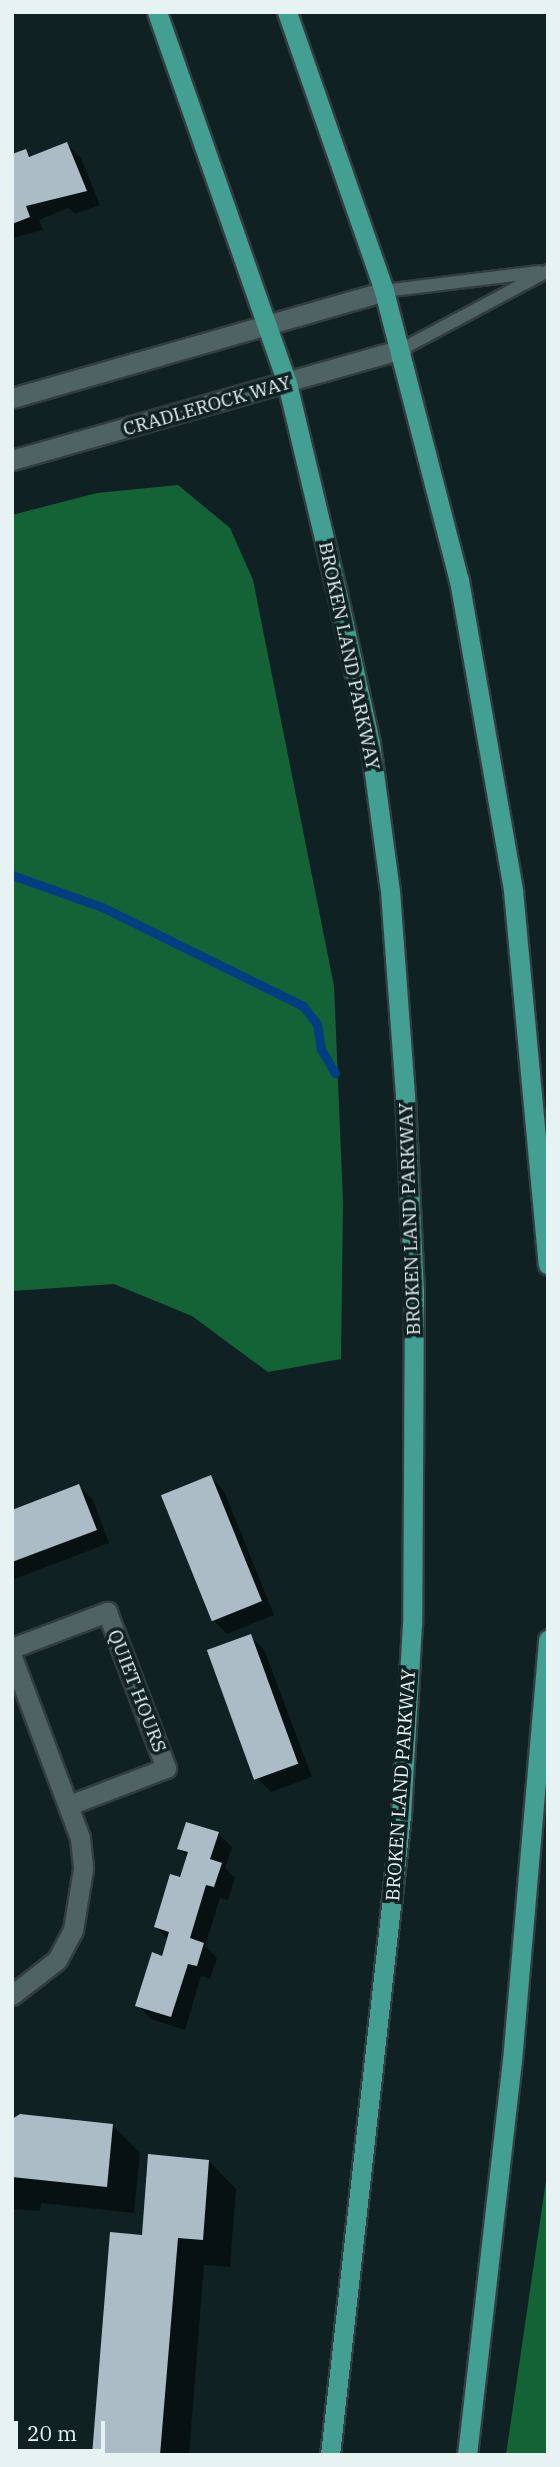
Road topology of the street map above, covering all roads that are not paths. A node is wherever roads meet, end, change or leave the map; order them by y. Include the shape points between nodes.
1 (157, 12) edge
2 (287, 12) edge
3 (547, 271) edge
4 (384, 291) junction
5 (268, 323) junction
6 (402, 349) junction
7 (288, 383) junction
8 (12, 398) edge
9 (12, 460) edge
10 (548, 1264) edge
11 (548, 1640) edge
12 (12, 1648) edge
13 (12, 1657) edge
14 (69, 1805) junction
15 (12, 1995) edge
16 (330, 2455) edge
17 (467, 2455) edge

1 - 5 main road, BROKEN LAND PARKWAY
2 - 4 main road
3 - 4 lane
3 - 6 lane
4 - 5 street
4 - 6 main road
5 - 7 main road, BROKEN LAND PARKWAY
5 - 8 street
6 - 7 street, CRADLEROCK WAY
6 - 10 main road via 488,727 537,1089
7 - 9 street, CRADLEROCK WAY
7 - 16 main road, BROKEN LAND PARKWAY via 372,757 390,891 414,1290 412,1624 401,1816
11 - 17 main road via 514,2048
12 - 14 street, QUIET HOURS via 107,1612 166,1768
13 - 14 street
14 - 15 street via 83,1869 74,1930 57,1960

